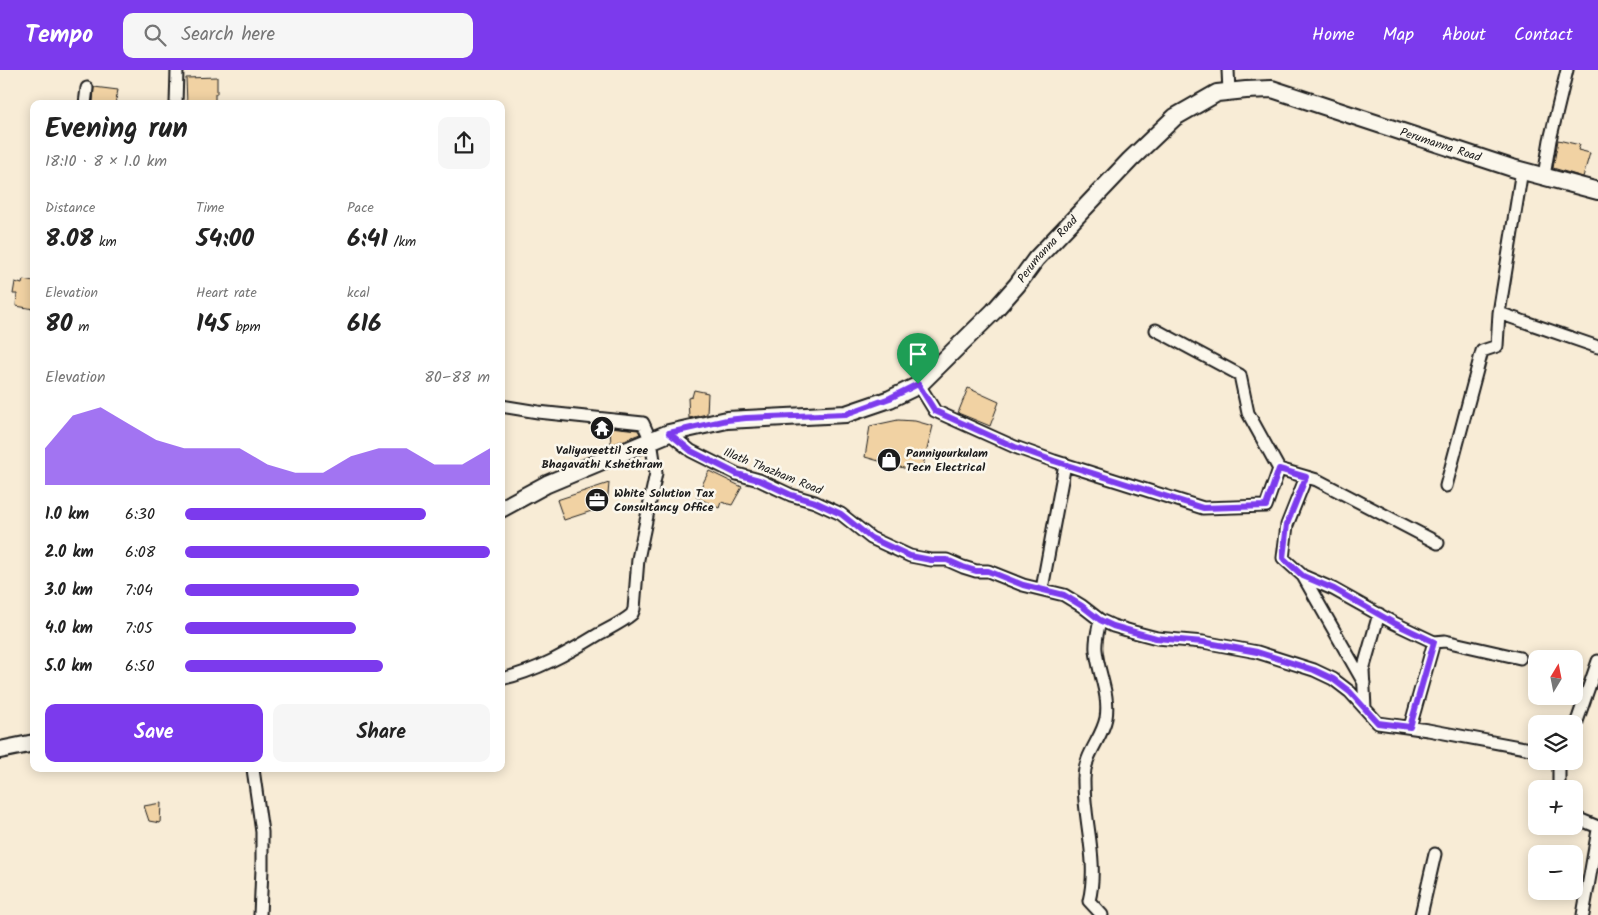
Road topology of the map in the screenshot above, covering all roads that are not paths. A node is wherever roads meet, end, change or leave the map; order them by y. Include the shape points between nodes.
1 (177, 70) edge
2 (1228, 70) edge
3 (1567, 70) edge
4 (87, 88) dead end
5 (1229, 92) junction
6 (86, 100) edge
7 (176, 100) edge
8 (1522, 170) junction
9 (1544, 176) junction
10 (1598, 191) edge
11 (1499, 313) junction
12 (1156, 330) dead end
13 (1598, 347) edge
14 (918, 384) junction
15 (505, 407) edge
16 (669, 433) junction
17 (651, 441) junction
18 (1065, 464) junction
19 (1279, 469) junction
20 (1306, 477) junction
21 (1446, 486) dead end
22 (505, 507) edge
23 (1438, 543) dead end
24 (1303, 576) junction
25 (1042, 589) junction
26 (1379, 614) junction
27 (1100, 620) junction
28 (1434, 642) junction
29 (1520, 658) dead end
30 (1598, 661) edge
31 (505, 678) edge
32 (1364, 683) junction
33 (1365, 708) junction
34 (1579, 715) edge
35 (1410, 727) junction
36 (30, 744) edge
37 (1528, 749) edge
38 (0, 750) edge
39 (253, 772) edge
40 (1583, 821) edge
41 (1598, 828) edge
42 (1435, 854) dead end
43 (260, 915) edge
44 (1102, 915) edge
45 (1421, 915) edge
46 (1583, 915) edge

1 - 7 street
2 - 5 street
3 - 9 street
4 - 6 street
5 - 8 main road, Perumanna Road via 1272,89
5 - 14 main road, Perumanna Road via 1217,93 1175,117 1036,258 994,311
8 - 9 main road, Perumanna Road
8 - 11 street
9 - 10 main road, Perumanna Road
11 - 13 street
11 - 21 street via 1497,346 1482,352
12 - 19 street via 1240,375 1248,413
14 - 16 main road, Perumanna Road via 846,414 727,420
14 - 18 street via 935,411 1015,447
15 - 17 street via 643,423
16 - 17 main road, Perumanna Road
16 - 25 street, Illath Thazham Road via 691,451 737,474 841,514 861,532 893,550 931,560 947,560
17 - 22 main road, Perumanna Road via 547,484
17 - 31 street via 656,481 638,560 632,614 542,666
18 - 19 street via 1203,508 1266,506
18 - 25 street
19 - 20 street
20 - 23 street
20 - 24 street via 1287,524 1283,558
24 - 26 street
24 - 32 street
25 - 27 street, Illath Thazham Road via 1064,595
26 - 28 street
26 - 32 street via 1363,670
27 - 33 street, Illath Thazham Road via 1156,638 1219,644 1314,670 1333,679
27 - 44 street via 1096,650 1107,700 1106,719 1091,748 1084,777 1093,884 1089,901
28 - 29 street
28 - 35 street
30 - 34 street
32 - 33 street
33 - 35 street, Illath Thazham Road via 1378,723
35 - 37 street, Illath Thazham Road
36 - 38 main road
39 - 43 street via 262,832
40 - 41 street
41 - 46 street
42 - 45 street

